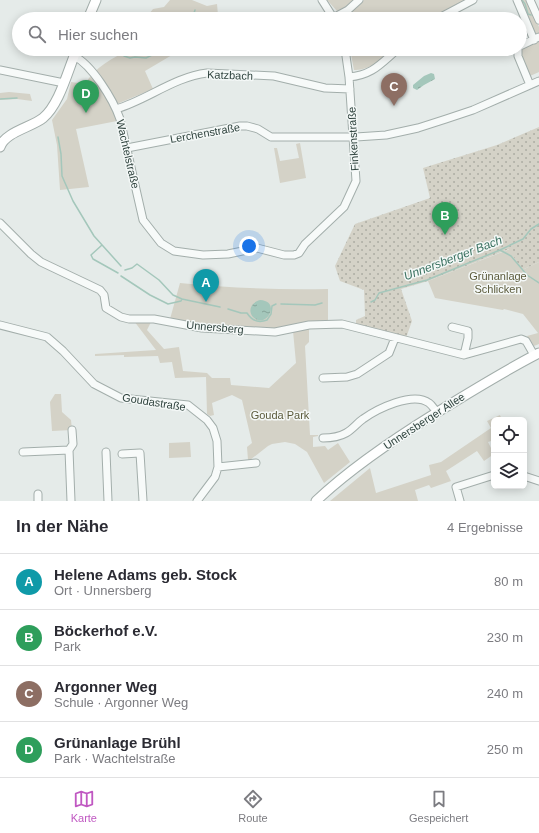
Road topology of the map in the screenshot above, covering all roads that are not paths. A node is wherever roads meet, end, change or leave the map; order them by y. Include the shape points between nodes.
1 (96, 0) edge
2 (322, 0) edge
3 (359, 0) edge
4 (473, 0) edge
5 (517, 0) edge
6 (530, 0) edge
7 (91, 12) edge
8 (329, 12) edge
9 (344, 12) edge
10 (450, 12) edge
11 (523, 12) edge
12 (527, 19) edge
13 (539, 20) edge
14 (537, 38) edge
15 (527, 43) edge
16 (74, 56) edge
17 (79, 56) edge
18 (346, 56) edge
19 (389, 56) edge
20 (518, 56) edge
21 (0, 70) edge
22 (350, 77) junction
23 (539, 81) edge
24 (64, 83) junction
25 (530, 85) junction
26 (350, 88) junction
27 (116, 109) junction
28 (353, 137) junction
29 (0, 144) edge
30 (127, 148) junction
31 (143, 220) joint
32 (0, 223) edge
33 (0, 326) edge
34 (452, 327) dead end
35 (395, 338) junction
36 (536, 354) edge
37 (464, 355) junction
38 (323, 378) dead end
39 (437, 412) junction
40 (72, 430) dead end
41 (323, 438) dead end
42 (69, 450) junction
43 (23, 452) dead end
44 (106, 452) dead end
45 (122, 454) dead end
46 (256, 463) dead end
47 (218, 467) junction
48 (491, 476) edge
49 (527, 477) edge
50 (539, 481) edge
51 (71, 501) edge
52 (108, 501) edge
53 (143, 501) edge
54 (197, 501) edge
55 (316, 501) edge
56 (460, 501) edge

1 - 7 main road
2 - 8 street
3 - 9 street
4 - 10 street
5 - 11 street
6 - 13 street
12 - 14 street
14 - 15 street
16 - 24 main road
17 - 27 street, Wachtelstraße via 93,72
18 - 22 street, Finkenstraße
19 - 22 street via 368,73
20 - 25 street
21 - 24 street
22 - 26 street, Finkenstraße
23 - 25 street, Lerchenstraße
24 - 29 main road via 54,106 42,119 19,130
25 - 28 street, Lerchenstraße via 446,120 386,135
26 - 27 street, Katzbach via 320,88 274,76 207,73
26 - 28 street, Finkenstraße
27 - 30 street, Wachtelstraße
28 - 30 street, Lerchenstraße via 271,137 256,128 240,126
28 - 31 street, Finkenstraße via 356,181 344,208 297,254 284,255 257,248 214,255 187,253 174,250 159,241
30 - 31 street, Wachtelstraße
32 - 35 street, Unnersberg via 41,262 100,290 104,295 106,308 121,318 154,319 202,328 275,332 309,325 342,324
33 - 47 street, Goudastraße via 47,337 94,384 121,398 188,405 207,420 212,428
34 - 37 street via 468,331
35 - 37 street, Unnersberg
35 - 38 street via 389,353 357,374
36 - 37 street, Unnersberg via 522,339
36 - 39 main road, Unnersberger Allee
39 - 41 street via 425,401 398,401 371,414 344,434
39 - 55 main road, Unnersberger Allee via 408,429 355,467
40 - 42 street via 73,444
42 - 43 street
42 - 51 street
44 - 52 street
45 - 53 street via 140,453
46 - 47 street
47 - 54 street via 215,477
48 - 56 street via 456,487
49 - 50 street

